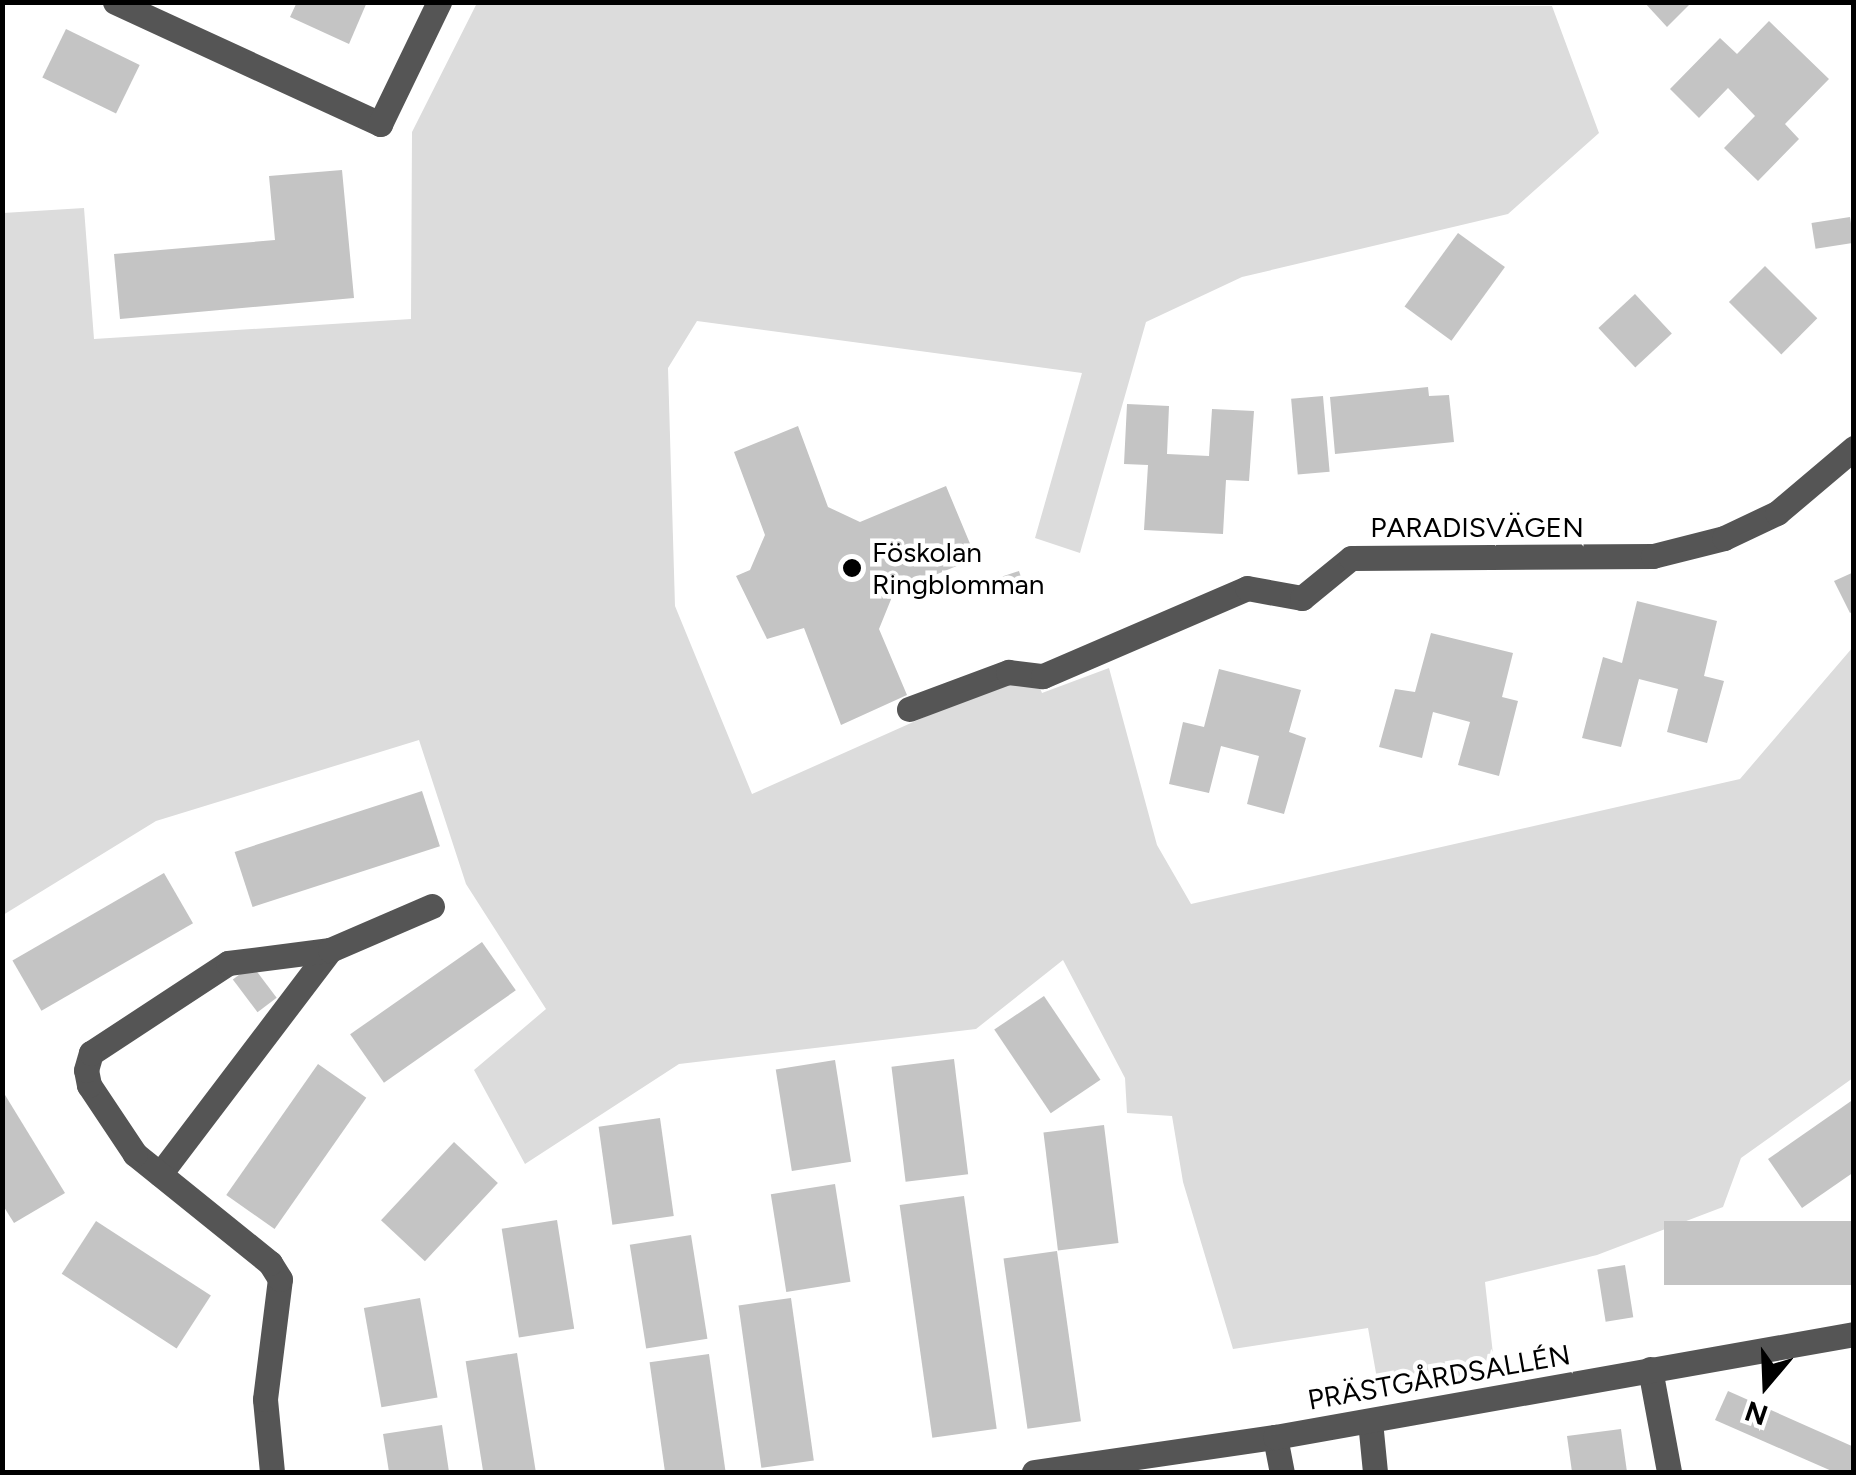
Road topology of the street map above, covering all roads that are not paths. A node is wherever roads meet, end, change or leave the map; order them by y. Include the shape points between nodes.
1 (115, 2) edge
2 (439, 2) edge
3 (1854, 448) edge
4 (909, 708) dead end
5 (432, 906) dead end
6 (330, 950) junction
7 (160, 1174) junction
8 (1854, 1334) edge
9 (1650, 1370) junction
10 (1370, 1421) junction
11 (1275, 1437) junction
12 (272, 1472) edge
13 (1034, 1472) edge
14 (1282, 1472) edge
15 (1375, 1472) edge
16 (1669, 1472) edge

1 - 2 street via 380,124
3 - 4 street, PARADISVÄGEN via 1776,513 1724,538 1652,556 1351,558 1302,598 1247,588 1043,676 1008,672
5 - 6 street
6 - 7 street
6 - 7 street via 228,963 91,1053 89,1085 135,1154
7 - 12 street via 270,1263 280,1279 266,1398
8 - 9 street, PRÄSTGÅRDSALLÉN
9 - 10 street, PRÄSTGÅRDSALLÉN
9 - 16 street
10 - 11 street, PRÄSTGÅRDSALLÉN
10 - 15 street
11 - 13 street, PRÄSTGÅRDSALLÉN
11 - 14 street

